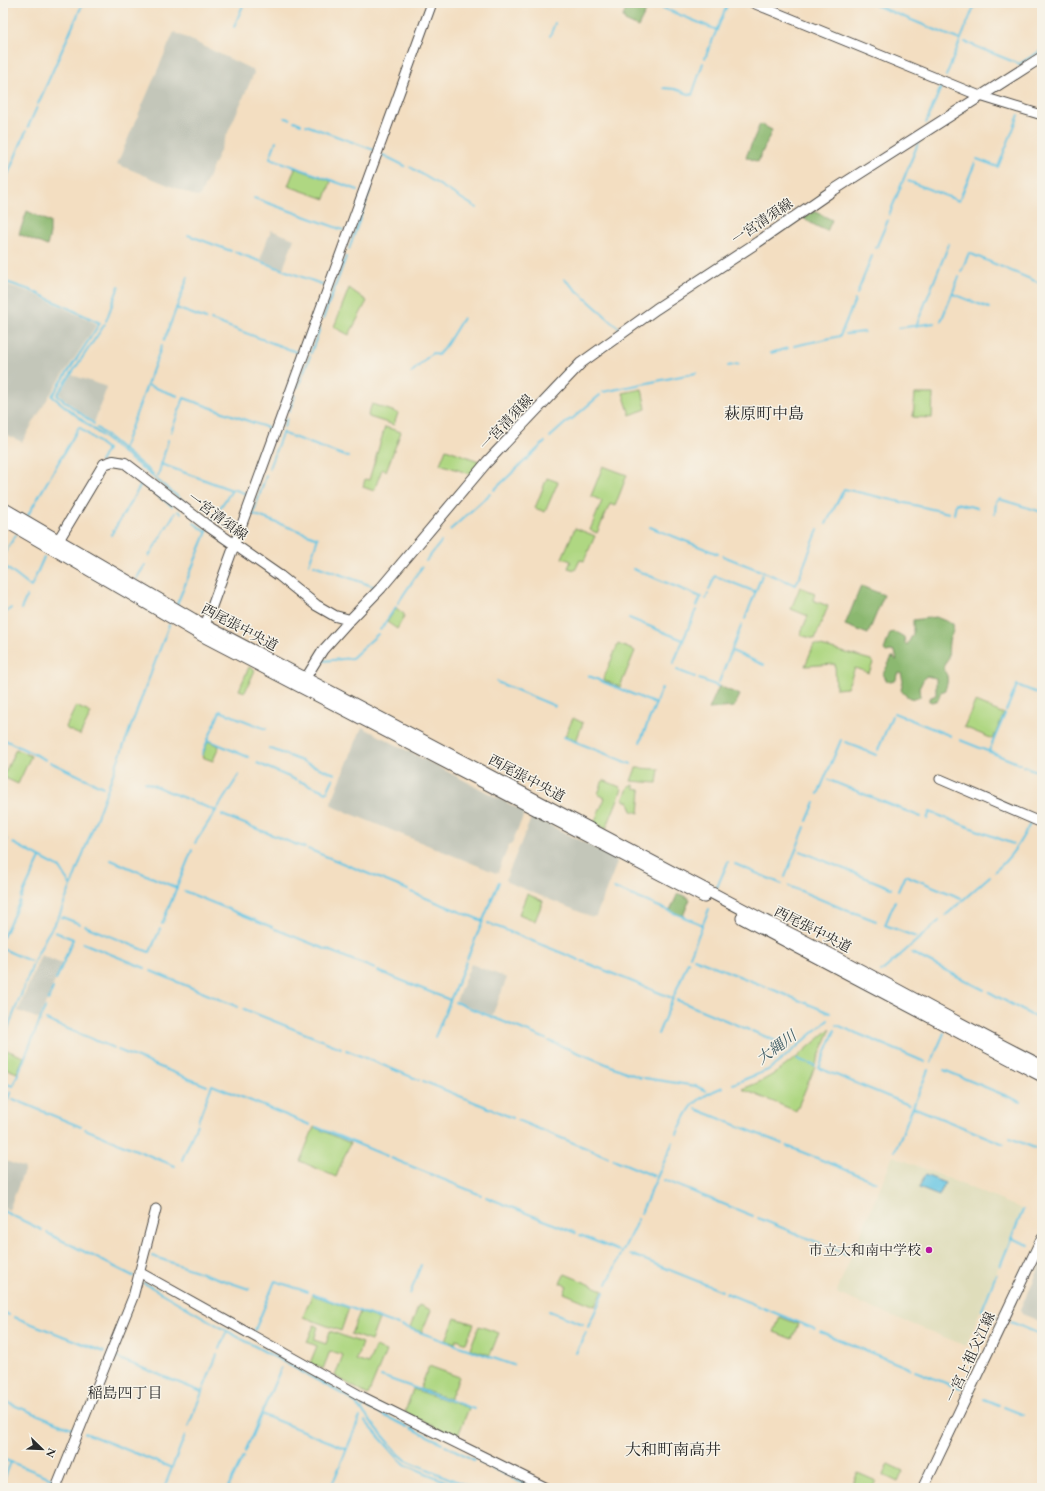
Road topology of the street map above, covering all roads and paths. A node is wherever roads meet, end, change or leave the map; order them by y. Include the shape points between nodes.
1 (432, 3) edge
2 (753, 3) edge
3 (1042, 57) edge
4 (980, 96) junction
5 (1042, 115) edge
6 (3, 508) edge
7 (3, 520) edge
8 (56, 545) junction
9 (234, 545) junction
10 (350, 620) junction
11 (203, 630) junction
12 (303, 683) junction
13 (940, 779) dead end
14 (1042, 823) edge
15 (1042, 1066) edge
16 (1042, 1076) edge
17 (156, 1209) dead end
18 (1042, 1238) edge
19 (139, 1272) junction
20 (56, 1488) edge
21 (547, 1488) edge
22 (923, 1488) edge

1 - 9 street
2 - 4 street
3 - 4 main road, 一宮清須線
4 - 5 street
4 - 10 main road, 一宮清須線 via 829,193 581,362 487,462 381,588
6 - 8 main road, 西尾張中央道
7 - 8 main road, 西尾張中央道
8 - 9 main road, 一宮清須線 via 104,464 114,461 124,463
8 - 11 main road, 西尾張中央道 via 162,602
9 - 10 main road, 一宮清須線 via 280,576 316,605 334,616
9 - 11 street
10 - 12 street via 323,650
11 - 12 main road, 西尾張中央道
12 - 15 main road, 西尾張中央道 via 806,941
12 - 16 main road, 西尾張中央道
13 - 14 street
17 - 19 street
18 - 22 main road, 一宮上祖父江線
19 - 20 street via 126,1316
19 - 21 street via 361,1396

